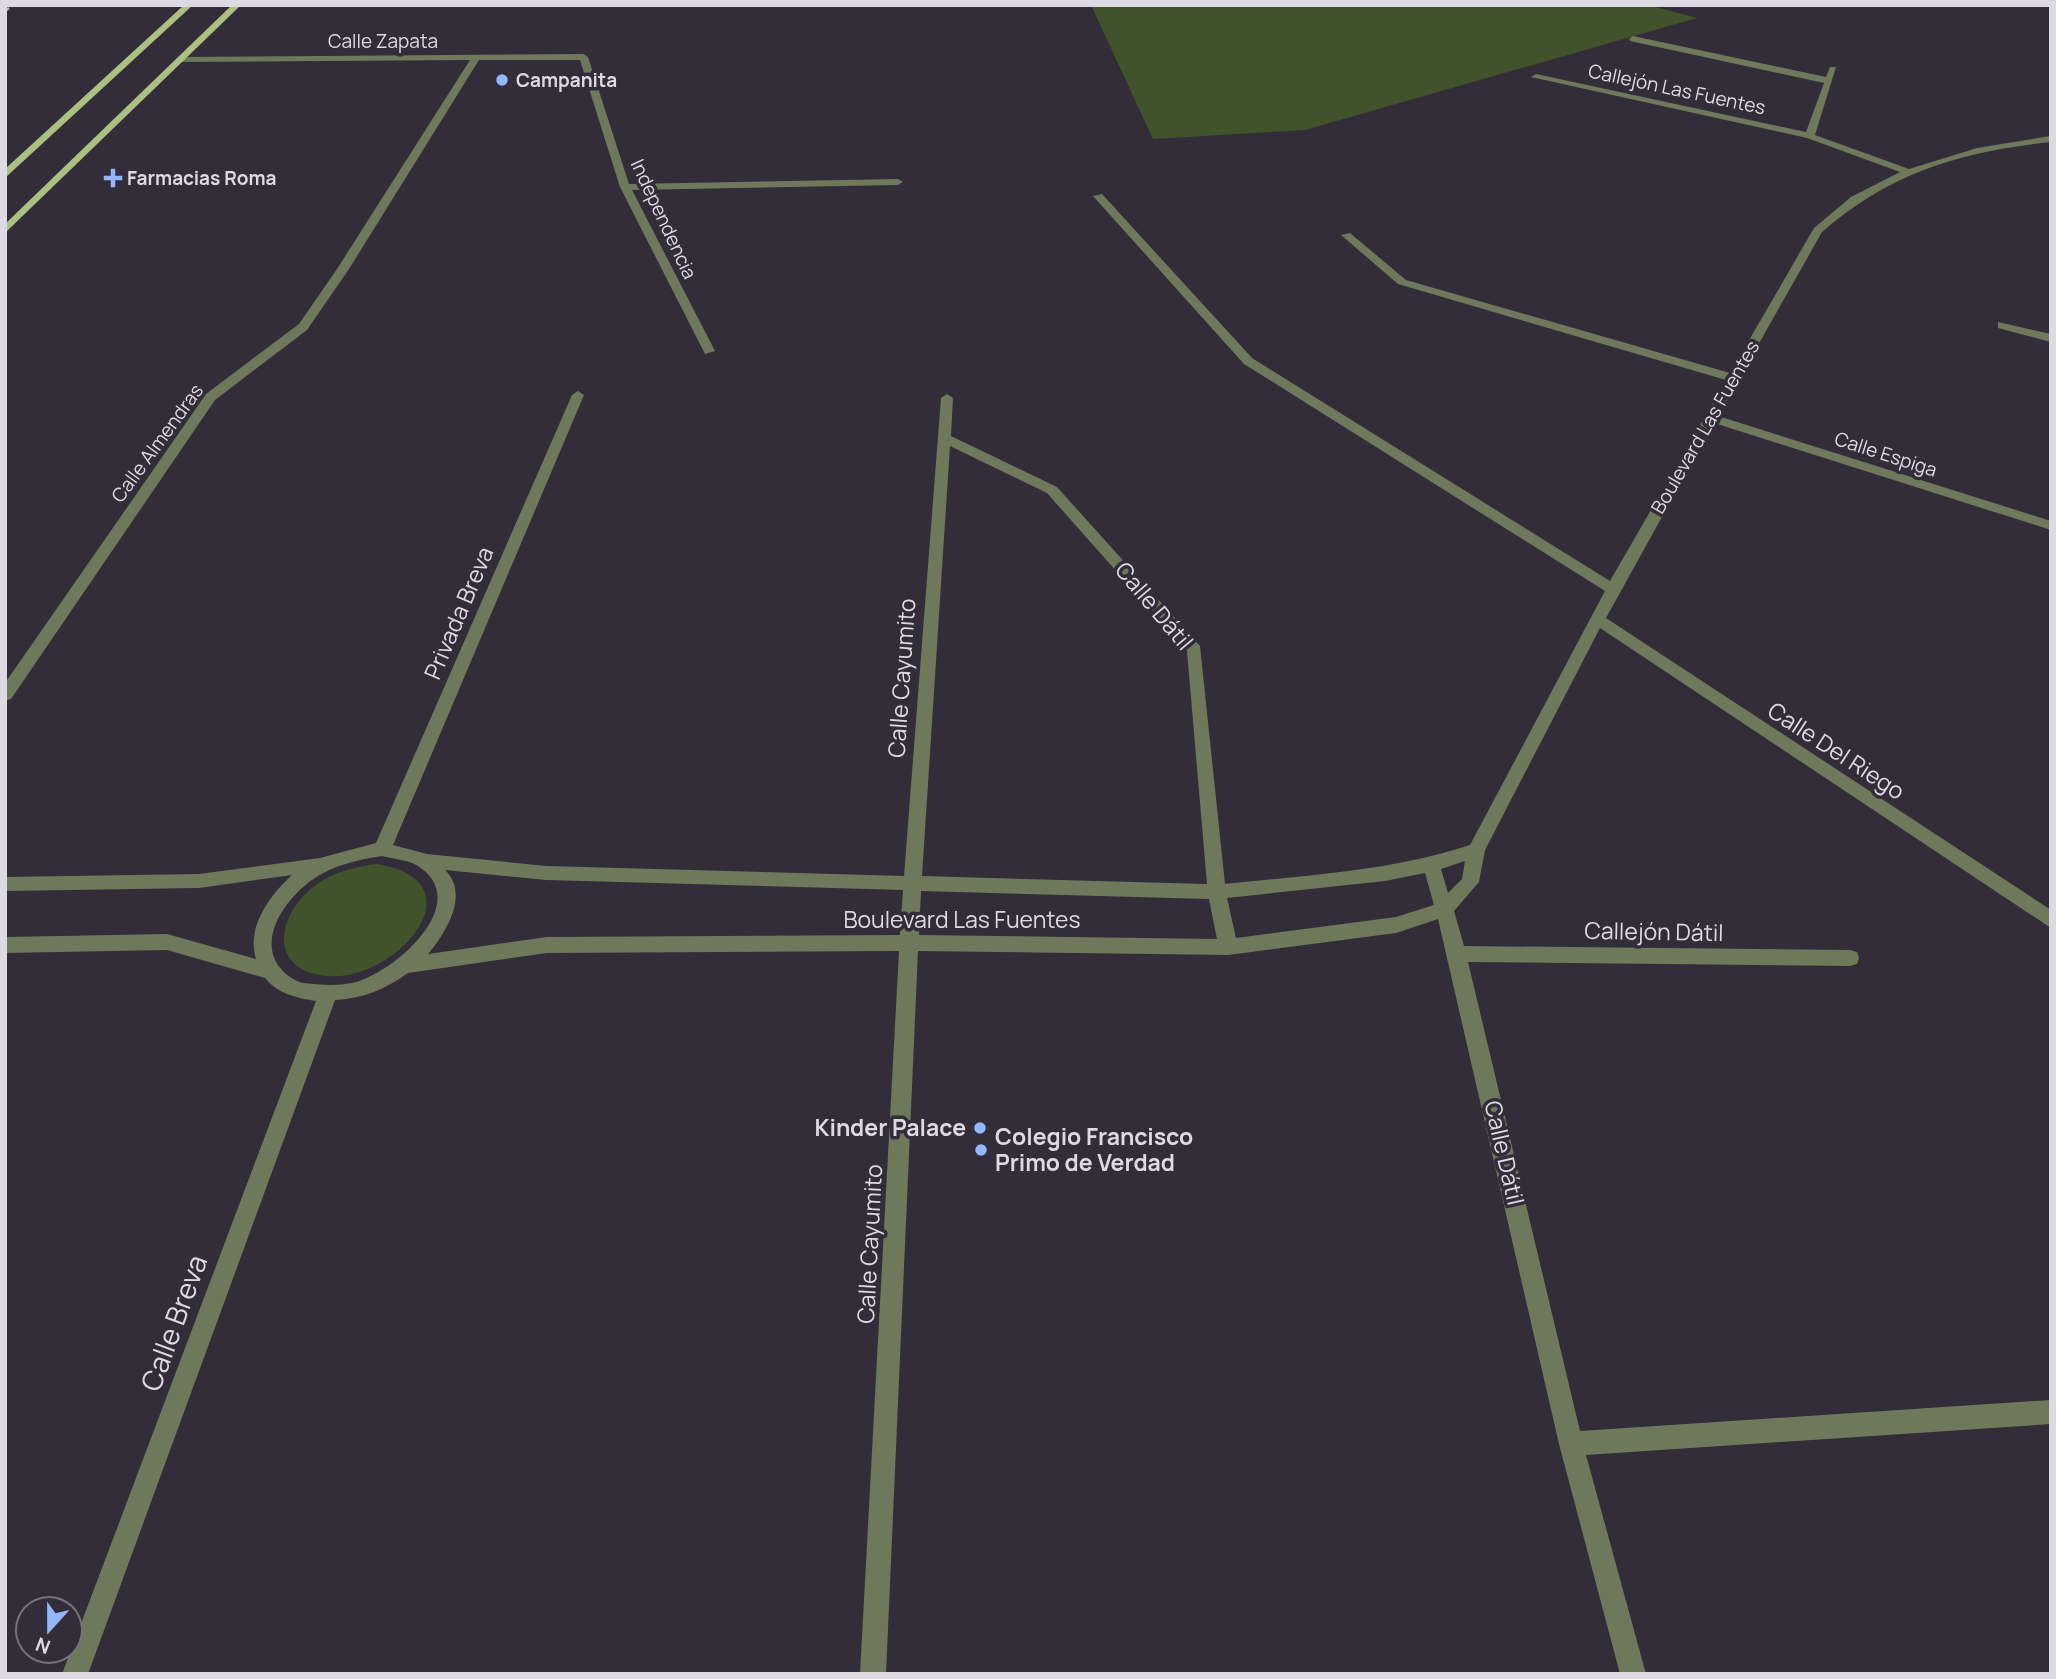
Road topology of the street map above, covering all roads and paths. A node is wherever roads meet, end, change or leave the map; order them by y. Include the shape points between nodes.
1 (189, 5) edge
2 (237, 5) edge
3 (1633, 39) dead end
4 (584, 57) joint
5 (476, 58) junction
6 (181, 59) junction
7 (1833, 69) dead end
8 (1536, 77) dead end
9 (1829, 81) junction
10 (1810, 136) junction
11 (2051, 139) edge
12 (1908, 172) junction
13 (5, 174) edge
14 (898, 182) dead end
15 (625, 187) junction
16 (1098, 196) dead end
17 (5, 230) edge
18 (1346, 235) dead end
19 (2001, 325) dead end
20 (2051, 338) edge
21 (709, 351) dead end
22 (1733, 379) junction
23 (578, 395) dead end
24 (947, 398) dead end
25 (1710, 418) junction
26 (944, 438) junction
27 (2051, 526) edge
28 (1613, 589) junction
29 (1597, 620) junction
30 (5, 695) edge
31 (382, 849) junction
32 (1476, 850) junction
33 (428, 861) junction
34 (324, 863) junction
35 (1431, 865) junction
36 (5, 884) edge
37 (912, 885) junction
38 (1217, 892) junction
39 (1444, 909) junction
40 (2051, 920) edge
41 (909, 943) junction
42 (5, 945) edge
43 (1228, 947) junction
44 (1457, 954) junction
45 (1850, 958) dead end
46 (408, 965) junction
47 (270, 971) junction
48 (328, 994) junction
49 (2051, 1412) edge
50 (1571, 1444) junction
51 (75, 1674) edge
52 (873, 1674) edge
53 (1633, 1674) edge

1 - 13 main road
2 - 6 main road
3 - 9 street
4 - 5 street, Calle Zapata
4 - 15 street, Independencia
5 - 6 street, Calle Zapata
5 - 30 street, Calle Almendras via 303,327 210,397
6 - 17 main road
7 - 9 street
8 - 10 street, Callejón Las Fuentes
9 - 10 street
10 - 12 street, Callejón Las Fuentes
11 - 12 street, Boulevard Las Fuentes via 2012,143
12 - 22 street, Boulevard Las Fuentes via 1857,198 1818,230
14 - 15 street
15 - 21 street, Independencia
16 - 28 street via 1248,361
18 - 22 street via 1402,282
19 - 20 street
22 - 25 street, Boulevard Las Fuentes
23 - 31 street, Privada Breva
24 - 26 street, Calle Cayumito
25 - 27 street, Calle Espiga
25 - 28 street, Boulevard Las Fuentes
26 - 37 street, Calle Cayumito
26 - 38 street, Calle Dátil via 1052,490 1195,650
28 - 29 street, Boulevard Las Fuentes
29 - 32 street, Boulevard Las Fuentes
29 - 40 street, Calle Del Riego
31 - 33 street
31 - 34 street via 353,852
32 - 35 street, Boulevard Las Fuentes
32 - 39 street, Boulevard Las Fuentes via 1470,882
33 - 37 street, Boulevard Las Fuentes via 546,873
33 - 46 street via 442,877 447,897 443,920
34 - 36 street via 199,881
34 - 47 street via 276,902 264,926 262,950
35 - 38 street, Boulevard Las Fuentes
35 - 39 street, Calle Dátil
37 - 38 street, Boulevard Las Fuentes
37 - 41 street, Calle Cayumito
38 - 43 street, Calle Dátil
39 - 43 street, Boulevard Las Fuentes via 1396,925
39 - 44 street, Calle Dátil
41 - 43 street, Boulevard Las Fuentes
41 - 46 street, Boulevard Las Fuentes via 547,945
41 - 52 street, Calle Cayumito
42 - 47 street via 167,942
44 - 45 street, Callejón Dátil
44 - 50 street, Calle Dátil
46 - 48 street via 383,980
47 - 48 street via 293,989
48 - 51 street, Calle Breva
49 - 50 street
50 - 53 street, Calle Dátil

